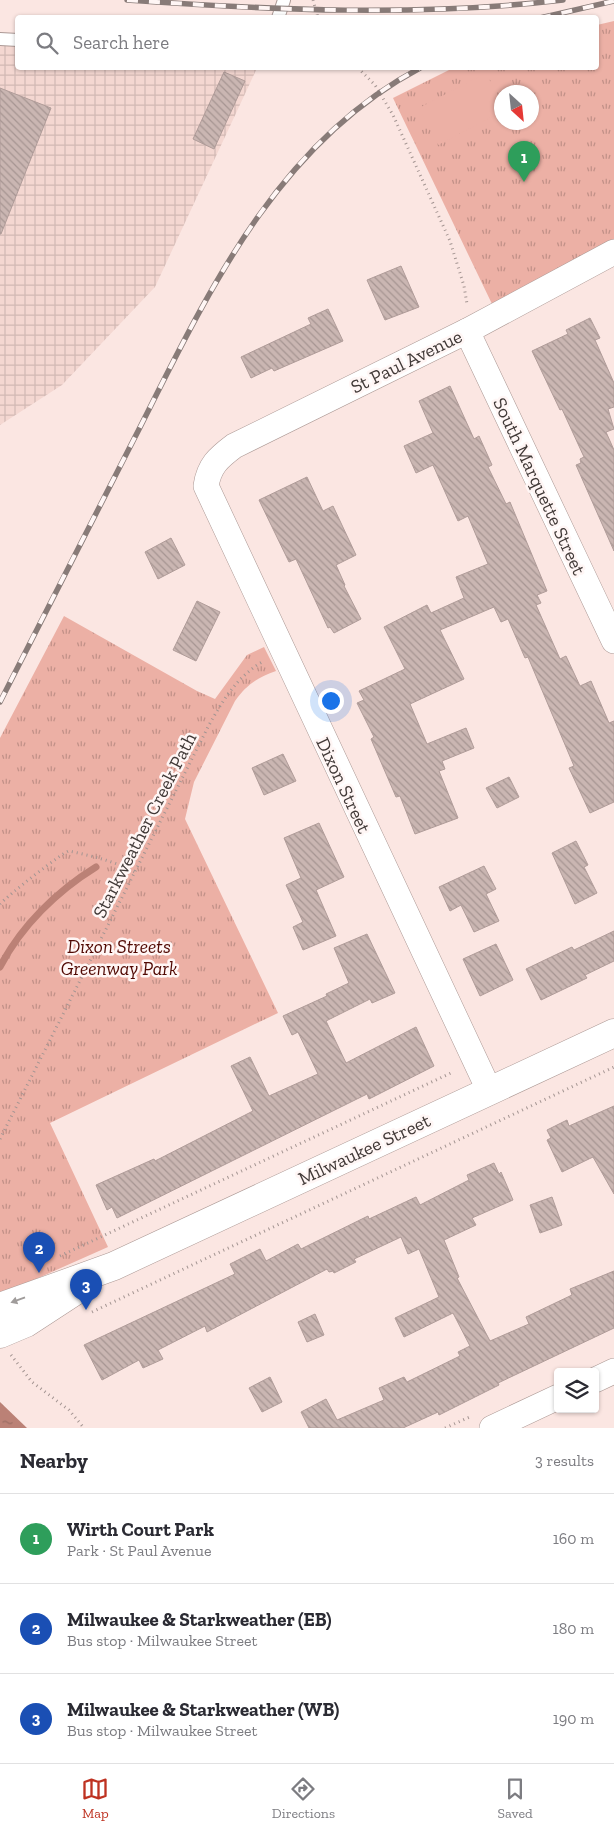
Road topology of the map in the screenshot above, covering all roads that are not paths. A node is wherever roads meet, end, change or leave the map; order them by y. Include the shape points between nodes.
1 (284, 0) edge
2 (279, 15) edge
3 (0, 39) edge
4 (15, 40) edge
5 (614, 252) edge
6 (467, 331) junction
7 (208, 477) joint
8 (614, 640) edge
9 (614, 1033) edge
10 (489, 1090) junction
11 (114, 1266) junction
12 (0, 1307) edge
13 (5, 1343) edge
14 (614, 1371) edge
15 (599, 1378) edge
16 (554, 1399) edge
17 (492, 1428) edge

1 - 2 lane
3 - 4 lane
5 - 6 street, St Paul Avenue
6 - 7 street, St Paul Avenue via 234,446 217,458
6 - 8 street, South Marquette Street
7 - 10 street, Dixon Street via 206,486 272,656
9 - 10 street, Milwaukee Street
10 - 11 street, Milwaukee Street
11 -> 12 street, Milwaukee Street
11 - 13 street, Milwaukee Street via 26,1322
14 - 15 street
16 - 17 street

